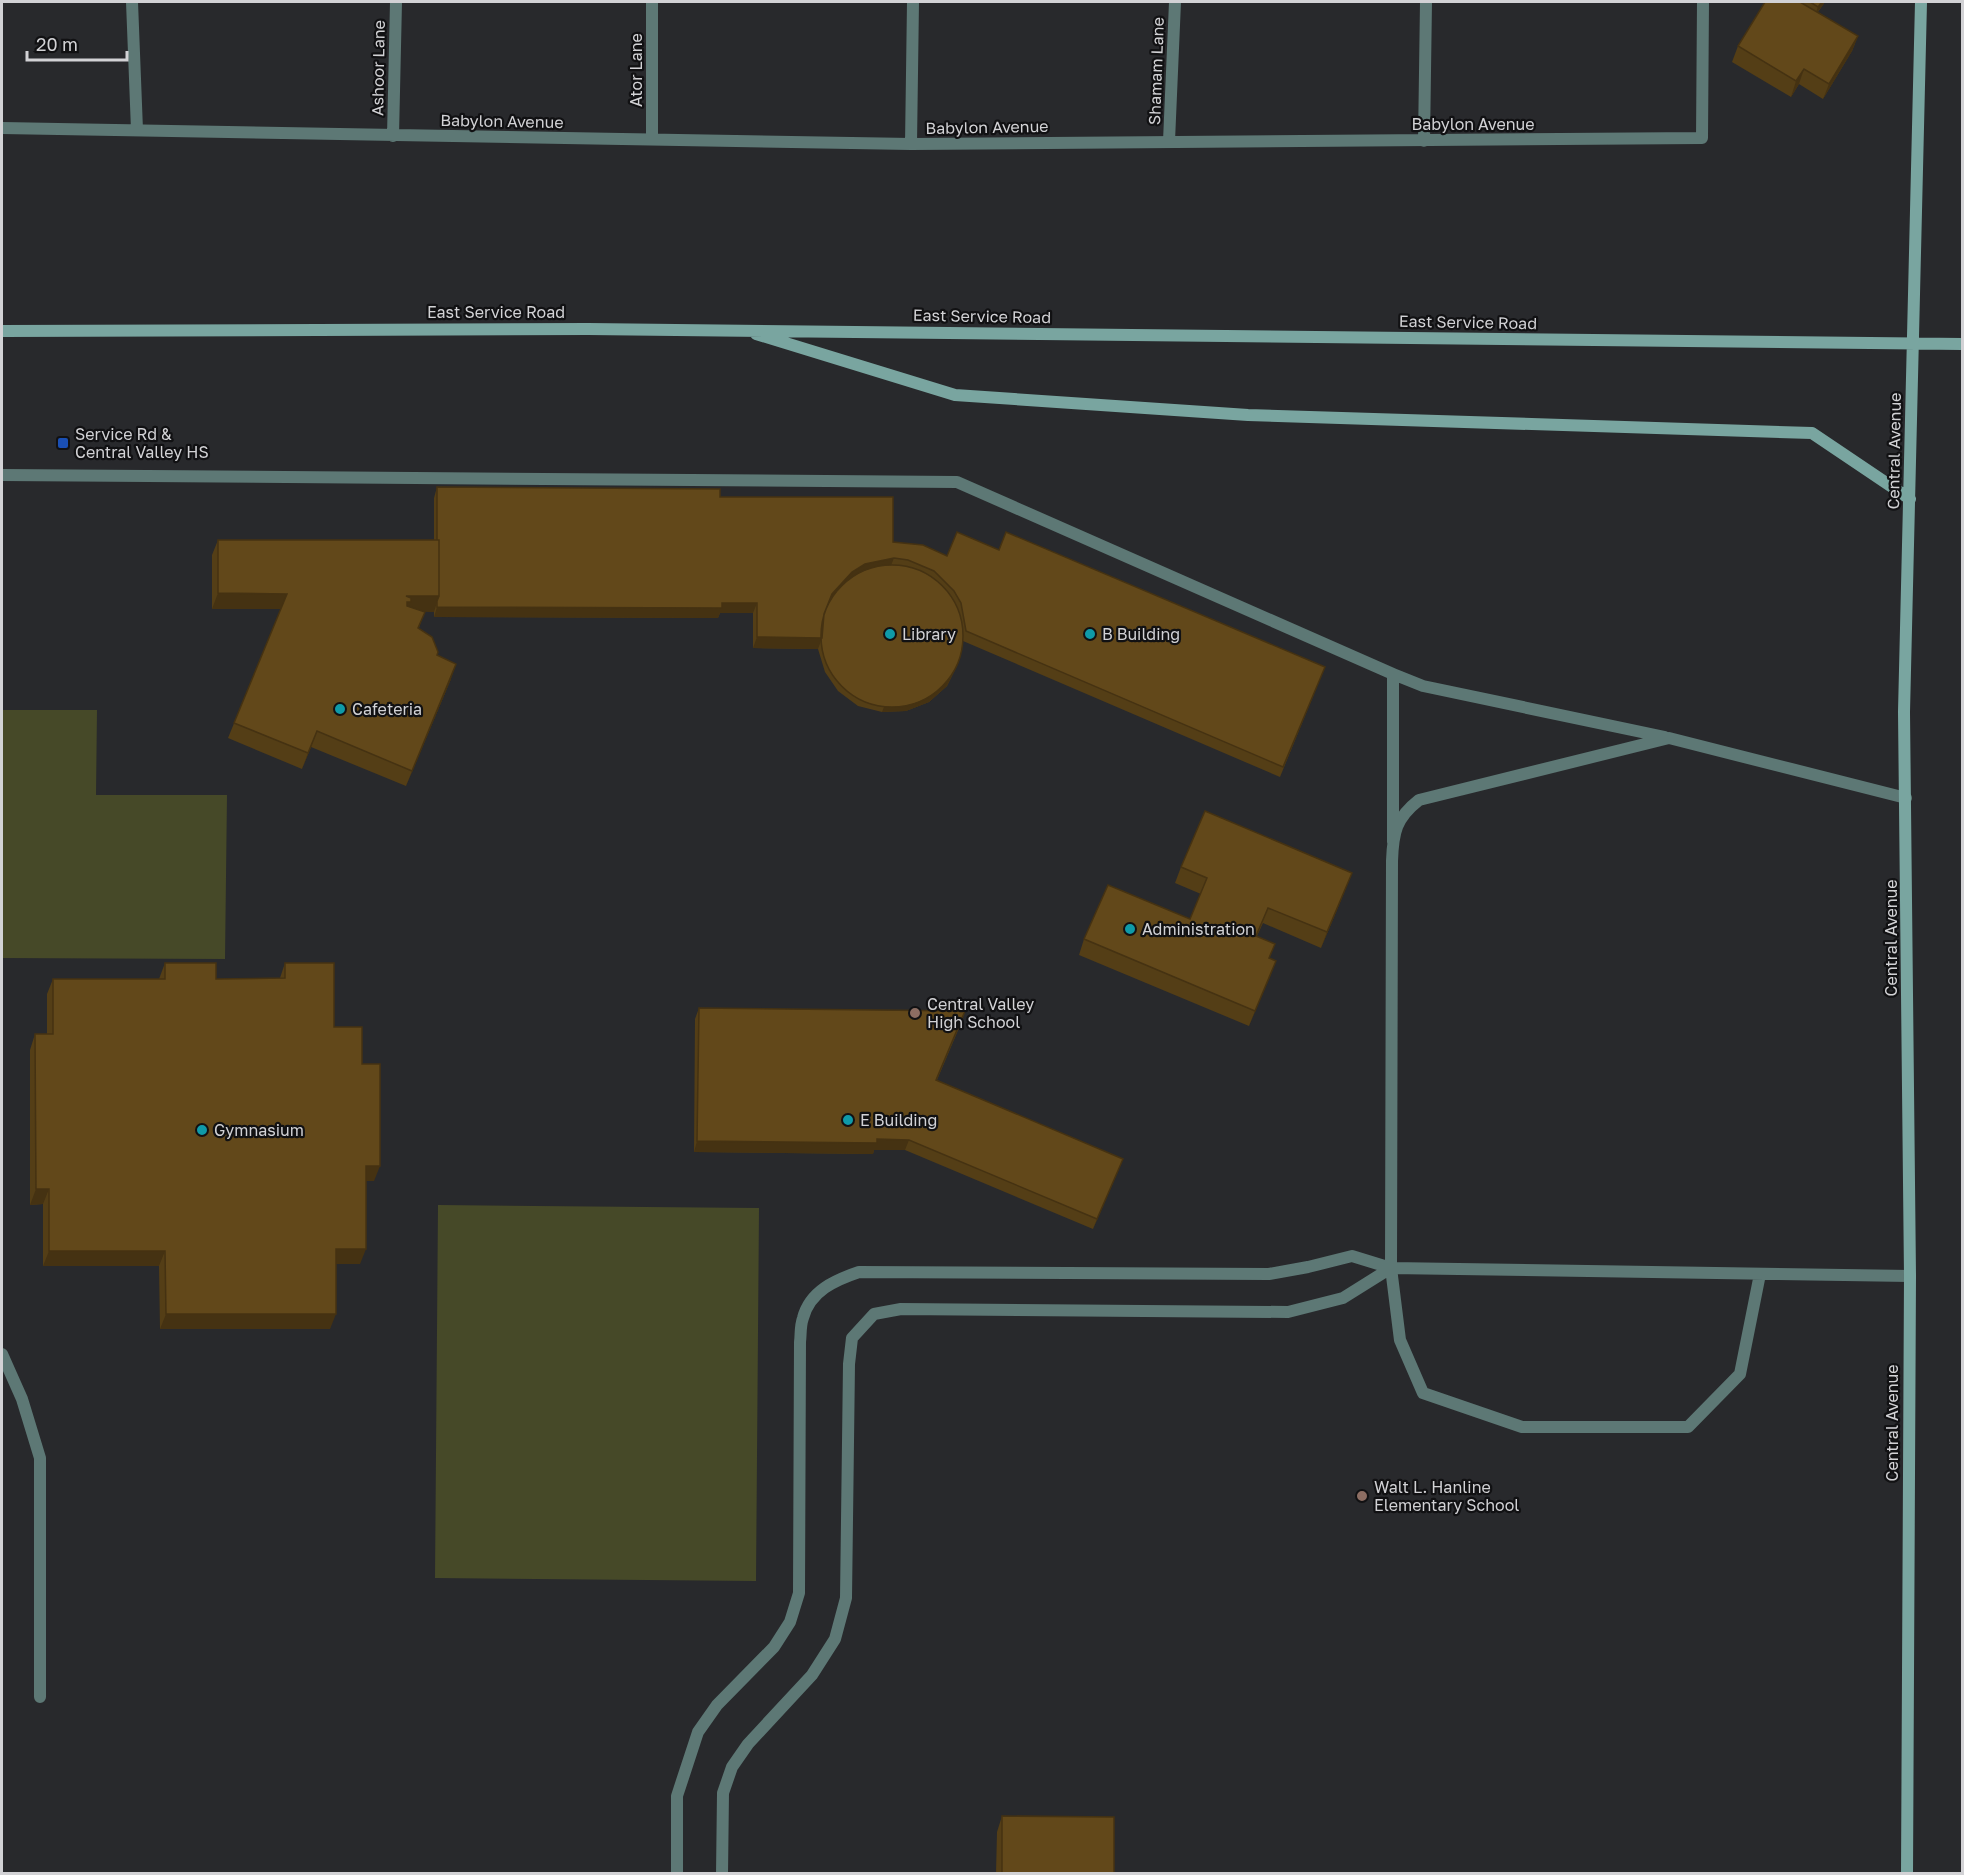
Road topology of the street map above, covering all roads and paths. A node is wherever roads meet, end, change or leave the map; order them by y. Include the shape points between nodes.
1 (132, 2) edge
2 (396, 2) edge
3 (652, 2) edge
4 (913, 2) edge
5 (1175, 2) edge
6 (1426, 2) edge
7 (1703, 2) edge
8 (1921, 2) edge
9 (2, 128) edge
10 (136, 130) junction
11 (393, 136) junction
12 (652, 140) junction
13 (1169, 141) junction
14 (1424, 141) junction
15 (911, 144) junction
16 (743, 330) junction
17 (2, 331) edge
18 (1913, 343) junction
19 (1962, 344) edge
20 (2, 476) edge
21 (1910, 499) junction
22 (1393, 674) junction
23 (1669, 738) junction
24 (1906, 798) junction
25 (1393, 842) junction
26 (1391, 1268) junction
27 (1760, 1274) junction
28 (1910, 1276) junction
29 (2, 1354) edge
30 (40, 1697) dead end
31 (677, 1874) edge
32 (722, 1874) edge
33 (1907, 1874) edge

1 - 10 street
2 - 11 street, Ashoor Lane
3 - 12 street, Ator Lane
4 - 15 street
5 - 13 street, Shamam Lane
6 - 14 street
7 - 14 street, Babylon Avenue via 1702,138
8 - 18 street, Central Avenue
9 - 10 street, Babylon Avenue
10 - 11 street, Babylon Avenue
11 - 12 street, Babylon Avenue
12 - 15 street, Babylon Avenue
13 - 14 street, Babylon Avenue
13 - 15 street, Babylon Avenue
16 - 17 street, East Service Road
16 - 18 street, East Service Road
16 - 21 street via 955,395 1248,415 1812,434
18 - 19 street, East Service Road
18 - 21 street, Central Avenue
20 - 22 street via 957,482
21 - 24 street, Central Avenue via 1904,712
22 - 23 street via 1423,686
22 - 25 street
23 - 24 street
23 - 25 street via 1419,800 1397,823
24 - 28 street, Central Avenue
25 - 26 street
26 - 27 street
26 - 27 street via 1400,1340 1423,1393 1522,1427 1688,1427 1740,1374
26 - 31 street via 1352,1256 1269,1274 859,1272 827,1286 803,1317 800,1342 799,1593 790,1622 774,1647 717,1705 698,1732 677,1796
26 - 32 street via 1343,1298 1288,1312 901,1309 874,1314 852,1338 850,1355 846,1598 838,1629 812,1675 748,1744 732,1767 723,1793
27 - 28 street
28 - 33 street, Central Avenue
29 - 30 street via 22,1399 40,1458

